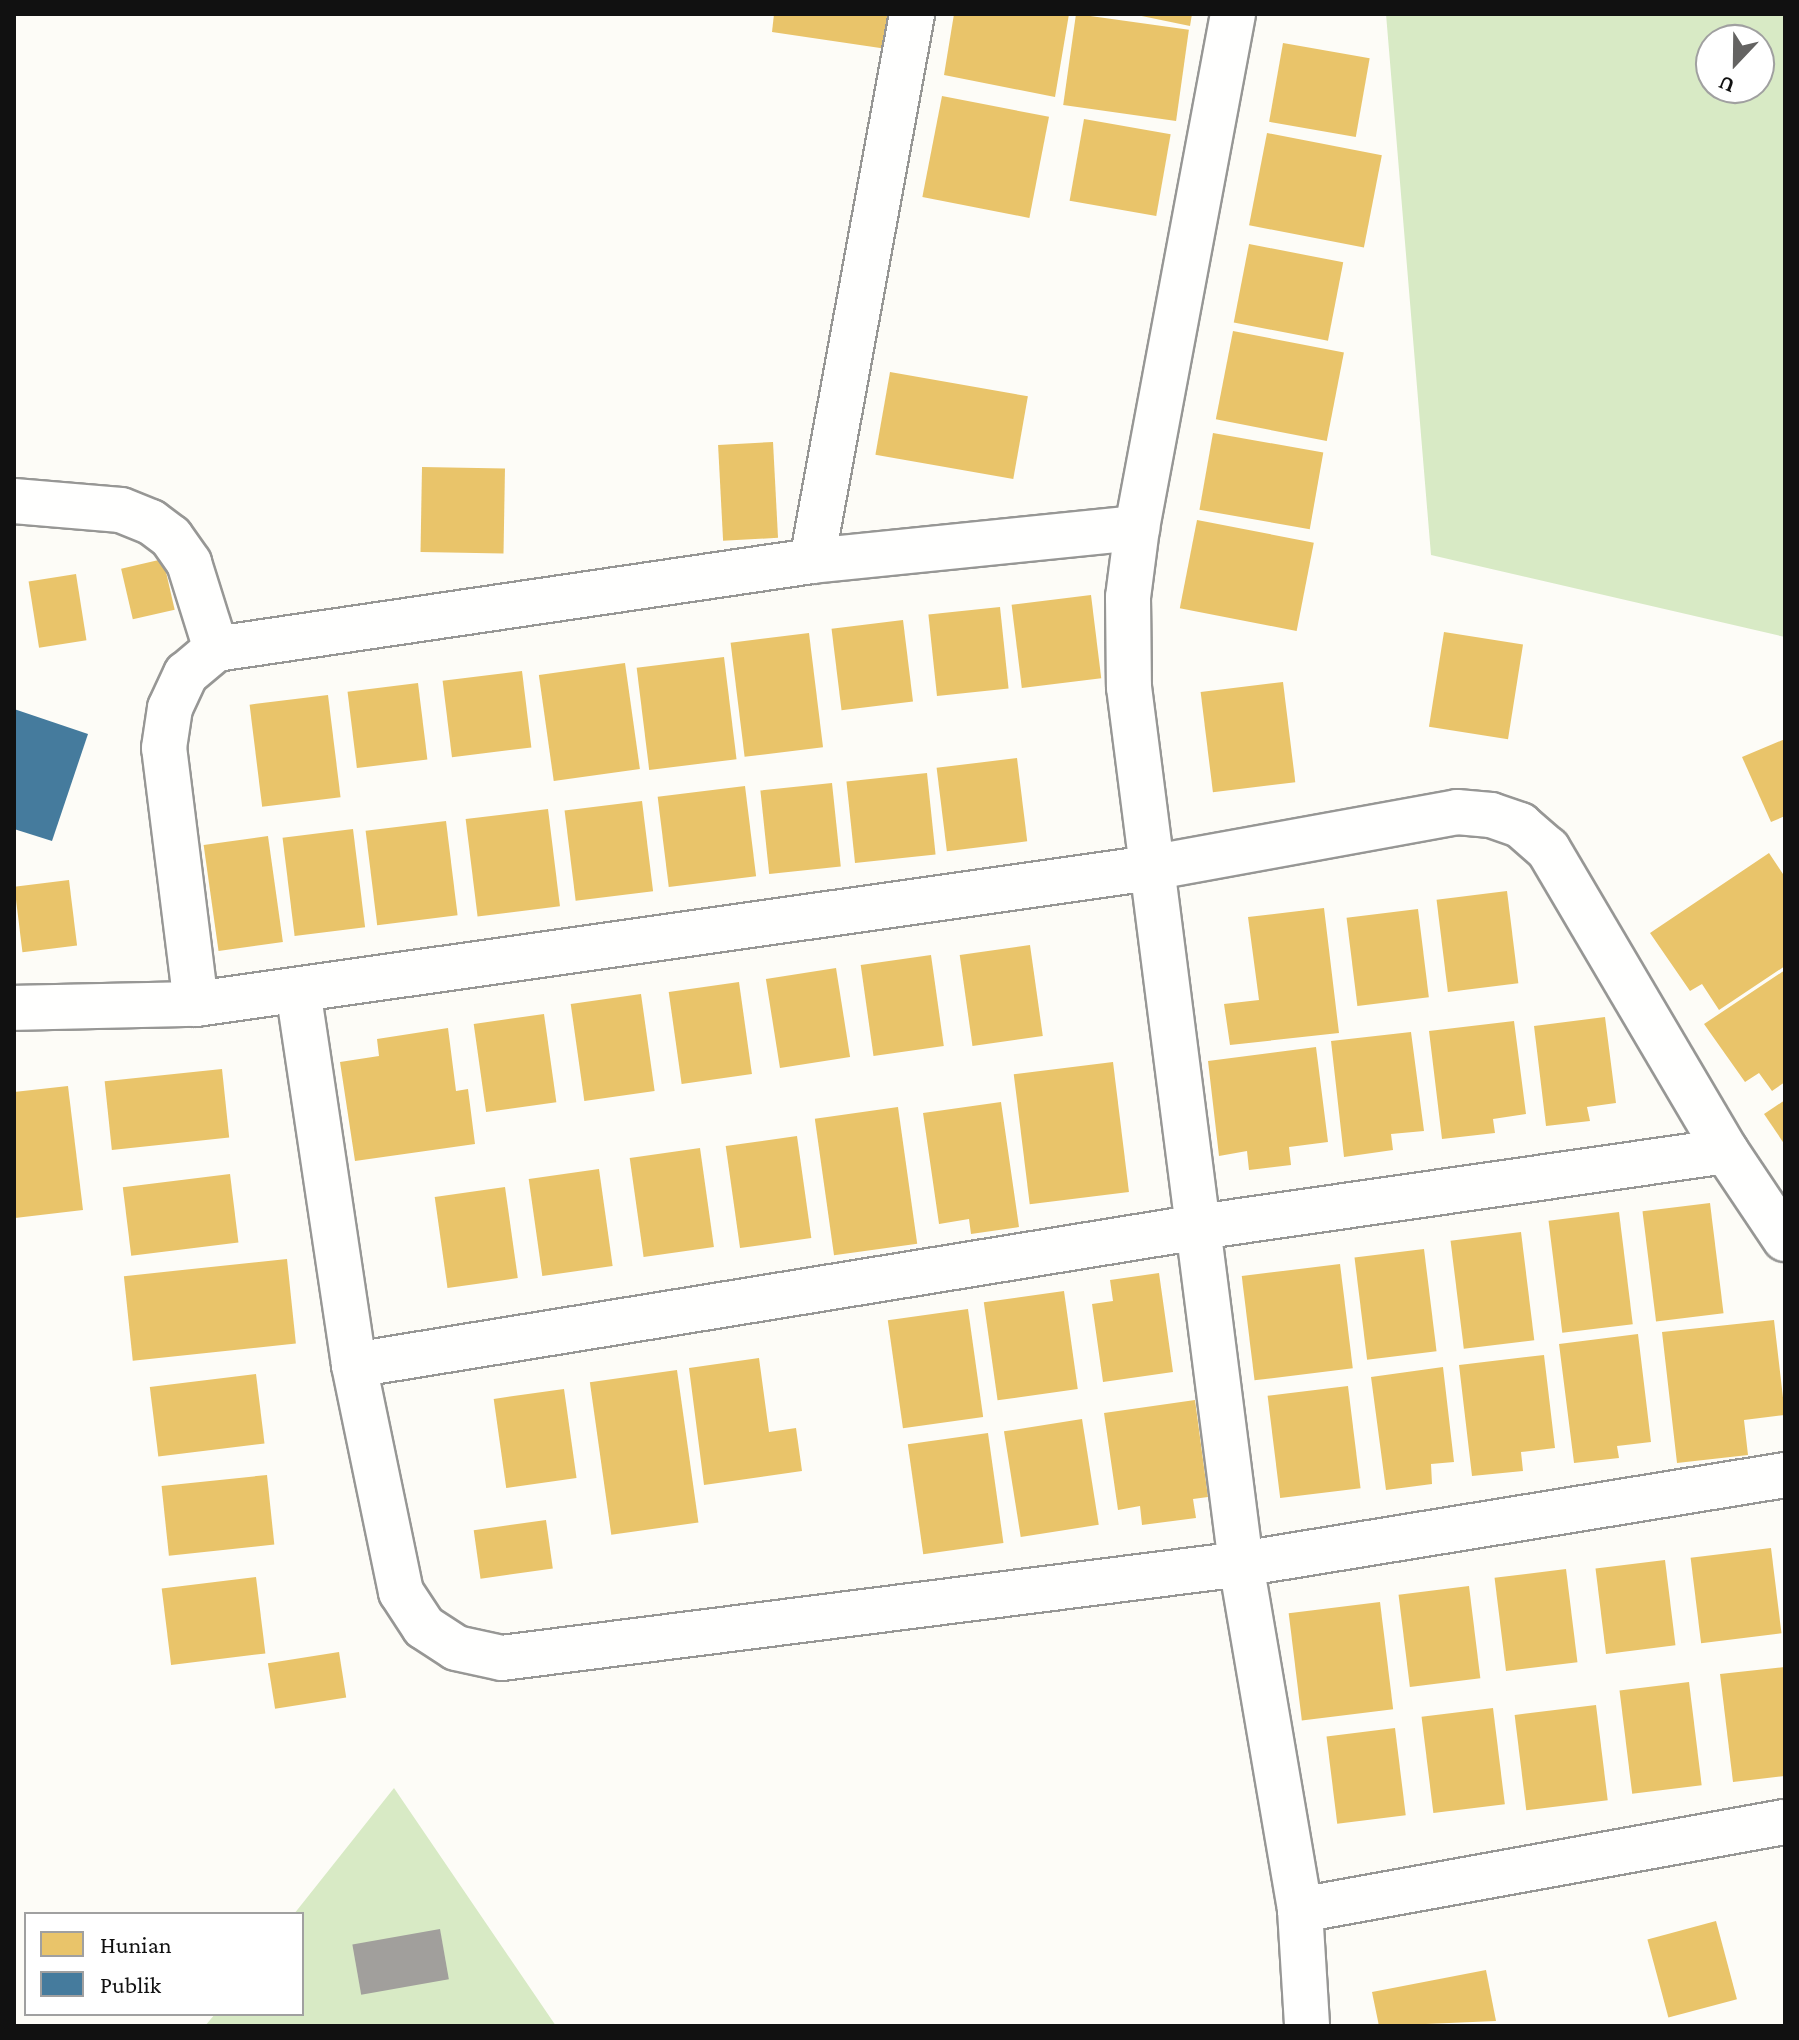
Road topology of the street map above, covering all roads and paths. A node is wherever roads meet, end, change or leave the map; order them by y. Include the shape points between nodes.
1 (912, 14) edge
2 (1233, 14) edge
3 (14, 501) edge
4 (1137, 528) junction
5 (812, 561) junction
6 (216, 649) junction
7 (1150, 868) junction
8 (298, 990) junction
9 (196, 1004) junction
10 (14, 1008) edge
11 (1726, 1151) junction
12 (1199, 1227) junction
13 (1785, 1239) edge
14 (354, 1365) junction
15 (1785, 1475) edge
16 (1241, 1564) junction
17 (1785, 1822) edge
18 (1300, 1910) junction
19 (1307, 2026) edge

1 - 5 street
2 - 4 street
3 - 6 street via 121,510 151,522 171,537 189,563
4 - 5 street
4 - 7 street via 1128,597 1129,687
5 - 6 street
6 - 9 street via 186,674 170,708 164,748
7 - 8 street
7 - 11 street via 1457,812 1520,825 1548,849
7 - 12 street
8 - 9 street
8 - 14 street
9 - 10 street
11 - 12 street
11 - 13 street
12 - 14 street
12 - 16 street
14 - 16 street via 401,1592 424,1627 456,1648 502,1658
15 - 16 street
16 - 18 street
17 - 18 street
18 - 19 street

